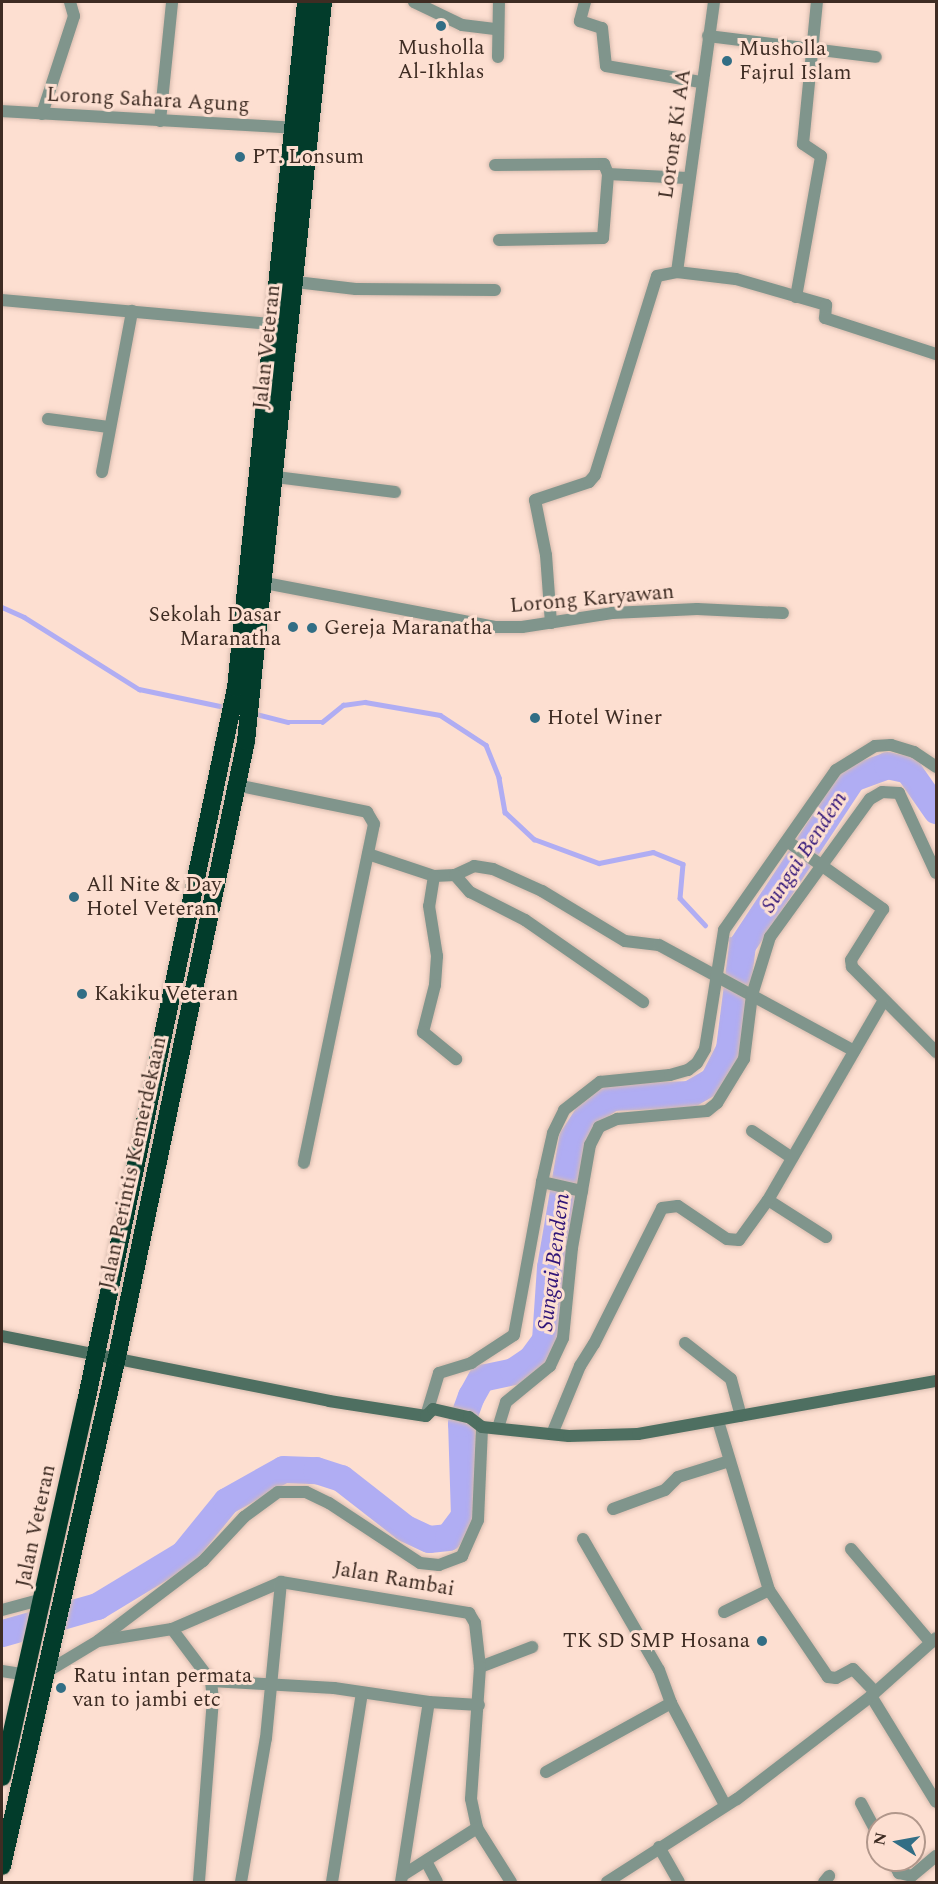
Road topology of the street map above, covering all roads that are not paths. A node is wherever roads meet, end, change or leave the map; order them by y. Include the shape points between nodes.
1 (70, 2) edge
2 (306, 2) edge
3 (323, 2) edge
4 (414, 2) edge
5 (499, 2) edge
6 (585, 2) edge
7 (714, 2) edge
8 (817, 2) edge
9 (172, 3) edge
10 (497, 29) junction
11 (708, 36) junction
12 (813, 52) junction
13 (498, 57) dead end
14 (876, 57) dead end
15 (701, 82) junction
16 (2, 111) edge
17 (42, 114) junction
18 (160, 121) junction
19 (293, 128) junction
20 (495, 165) dead end
21 (608, 174) junction
22 (687, 178) junction
23 (499, 240) dead end
24 (677, 272) junction
25 (296, 282) junction
26 (495, 290) dead end
27 (796, 297) junction
28 (2, 300) edge
29 (132, 311) junction
30 (273, 324) junction
31 (936, 353) edge
32 (48, 419) dead end
33 (108, 427) junction
34 (102, 472) dead end
35 (276, 477) junction
36 (395, 492) dead end
37 (265, 583) junction
38 (783, 614) dead end
39 (551, 622) junction
40 (254, 697) joint
41 (936, 748) edge
42 (933, 764) edge
43 (216, 782) junction
44 (236, 785) junction
45 (790, 844) junction
46 (368, 854) junction
47 (823, 868) junction
48 (936, 873) edge
49 (455, 875) junction
50 (434, 876) junction
51 (718, 978) junction
52 (747, 993) junction
53 (643, 1002) dead end
54 (883, 1002) junction
55 (854, 1052) junction
56 (936, 1052) edge
57 (456, 1059) dead end
58 (752, 1131) dead end
59 (792, 1158) junction
60 (303, 1163) dead end
61 (546, 1183) junction
62 (579, 1190) junction
63 (768, 1200) junction
64 (826, 1237) dead end
65 (2, 1336) edge
66 (685, 1343) dead end
67 (96, 1354) junction
68 (117, 1357) junction
69 (936, 1381) edge
70 (430, 1413) junction
71 (741, 1416) junction
72 (717, 1421) junction
73 (482, 1427) junction
74 (498, 1428) junction
75 (552, 1434) junction
76 (729, 1461) junction
77 (613, 1509) dead end
78 (584, 1539) dead end
79 (851, 1549) dead end
80 (281, 1582) junction
81 (769, 1590) junction
82 (42, 1604) junction
83 (2, 1610) edge
84 (724, 1612) dead end
85 (172, 1629) junction
86 (98, 1641) junction
87 (934, 1641) edge
88 (532, 1647) dead end
89 (50, 1664) junction
90 (480, 1667) junction
91 (28, 1669) junction
92 (2, 1671) edge
93 (211, 1681) junction
94 (272, 1683) junction
95 (362, 1693) junction
96 (873, 1694) junction
97 (429, 1702) junction
98 (671, 1703) junction
99 (479, 1705) junction
100 (546, 1772) dead end
101 (2, 1777) edge
102 (936, 1802) edge
103 (861, 1803) dead end
104 (725, 1805) junction
105 (866, 1812) edge
106 (477, 1828) junction
107 (659, 1846) junction
108 (427, 1863) junction
109 (2, 1866) edge
110 (898, 1872) edge
111 (917, 1872) edge
112 (402, 1879) edge
113 (199, 1882) edge
114 (241, 1882) edge
115 (332, 1882) edge
116 (437, 1882) edge
117 (511, 1882) edge
118 (606, 1882) edge
119 (679, 1882) edge

1 - 17 street via 74,16
2 - 19 highway, Jalan Veteran
3 - 25 highway, Jalan Veteran
4 - 10 street via 462,24
5 - 10 street
6 - 15 street via 582,24 602,28 606,66
7 - 11 street, Lorong Ki AA
8 - 12 street
9 - 18 street
10 - 13 street
11 - 12 street
11 - 15 street, Lorong Ki AA
12 - 14 street
12 - 27 street via 803,144 821,156
15 - 22 street, Lorong Ki AA
16 - 17 street, Lorong Sahara Agung
17 - 18 street, Lorong Sahara Agung
18 - 19 street, Lorong Sahara Agung
19 - 30 highway, Jalan Veteran
20 - 21 street via 604,164
21 - 22 street
21 - 23 street via 604,237
22 - 24 street, Lorong Ki AA
24 - 27 street via 736,279
24 - 39 street via 654,278 595,475 589,482 535,500 546,555
25 - 26 street via 356,289
25 - 35 highway, Jalan Veteran
27 - 31 street via 826,305 825,318
28 - 29 street
29 - 30 street
29 - 33 street
30 - 43 highway, Jalan Veteran via 236,688
32 - 33 street
33 - 34 street
35 - 36 street
35 - 37 highway, Jalan Veteran
37 - 39 street, Lorong Karyawan via 495,627
37 - 40 highway, Jalan Veteran
38 - 39 street, Lorong Karyawan via 697,609 612,613
40 - 44 highway, Jalan Perintis Kemerdekaan
41 - 42 street
42 - 45 street via 891,745 875,746 855,757 826,780
43 - 44 highway
43 - 67 highway, Jalan Veteran
44 - 46 street via 368,812 374,824
44 - 68 highway, Jalan Perintis Kemerdekaan
45 - 47 street
45 - 51 street via 729,922 720,940
46 - 50 street
46 - 60 street
47 - 48 street via 870,799 890,791 899,793 908,805
47 - 52 street via 777,924
47 - 54 street via 884,909 851,963
49 - 50 street
49 - 51 street via 474,866 493,869 542,891 625,941 656,944
49 - 53 street via 470,892 525,920
50 - 57 street via 429,906 437,956 435,985 423,1032
51 - 52 street
51 - 61 street via 705,1049 697,1063 688,1071 670,1075 615,1078 578,1096 558,1119
52 - 55 street
52 - 62 street via 744,1059 717,1103 707,1111 680,1116 604,1123 590,1145
54 - 55 street
54 - 56 street
55 - 59 street
58 - 59 street
59 - 63 street
61 - 62 street
61 - 70 street via 514,1335 471,1363 439,1372
62 - 74 street via 558,1353 549,1366 506,1402
63 - 64 street
63 - 75 street via 739,1240 733,1241 678,1206 662,1208 580,1366
65 - 67 street
66 - 71 street via 730,1379
67 - 68 street
67 - 82 highway, Jalan Veteran
68 - 70 street via 329,1401
68 - 89 highway, Jalan Veteran
69 - 71 street
70 - 73 street via 469,1417
71 - 72 street
72 - 75 street via 638,1434
72 - 76 street
73 - 74 street
73 - 86 street via 478,1520 462,1556 439,1565 420,1563 329,1503 306,1492 278,1492 244,1517 203,1562
74 - 75 street
76 - 77 street via 678,1477 664,1490
76 - 81 street
78 - 98 street via 659,1670
79 - 87 street
80 - 85 street
80 - 90 street, Jalan Rambai via 469,1613 475,1623
80 - 94 street
81 - 84 street
81 - 96 street via 828,1677 836,1678 853,1669
82 - 83 street
82 - 91 highway, Jalan Veteran
85 - 86 street
85 - 93 street
86 - 89 street
87 - 96 street
88 - 90 street
89 - 109 highway
90 - 99 street, Jalan Rambai
91 - 92 street
91 - 101 highway, Jalan Veteran
93 - 94 street
93 - 113 street via 213,1725
94 - 95 street
94 - 114 street
95 - 97 street
95 - 115 street
96 - 102 street
96 - 104 street
97 - 99 street
97 - 112 street
98 - 100 street
98 - 104 street
99 - 106 street, Jalan Rambai via 470,1786
103 - 105 street
104 - 107 street
106 - 108 street
106 - 117 street, Jalan Rambai
107 - 118 street
107 - 119 street
108 - 112 street
108 - 116 street
110 - 111 street via 912,1876

